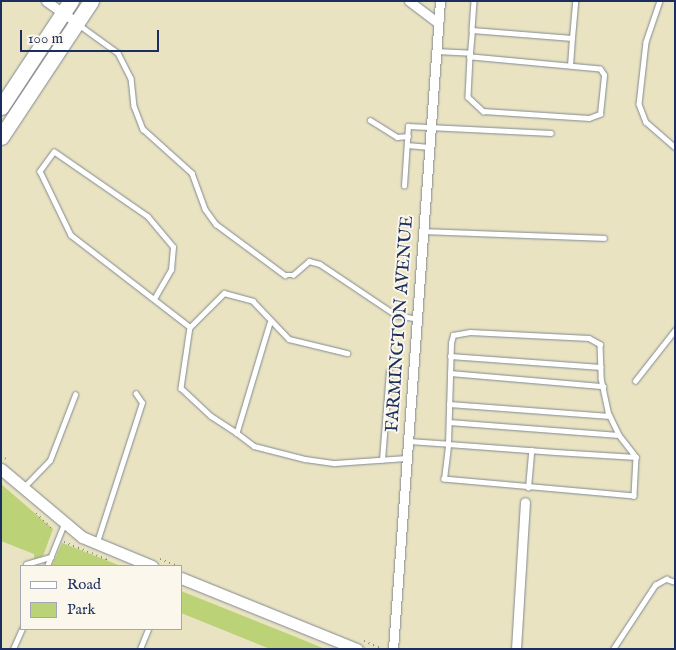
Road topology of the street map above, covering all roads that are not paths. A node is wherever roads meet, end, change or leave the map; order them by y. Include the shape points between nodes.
1 (46, 1) edge
2 (91, 1) edge
3 (410, 1) edge
4 (440, 1) edge
5 (474, 1) edge
6 (575, 1) edge
7 (660, 1) edge
8 (67, 8) edge
9 (77, 23) junction
10 (438, 23) junction
11 (472, 30) junction
12 (572, 38) junction
13 (436, 51) junction
14 (470, 55) junction
15 (570, 66) junction
16 (1, 108) edge
17 (370, 120) dead end
18 (432, 127) junction
19 (551, 133) dead end
20 (408, 136) junction
21 (1, 137) edge
22 (407, 145) junction
23 (675, 147) edge
24 (430, 148) junction
25 (404, 186) dead end
26 (424, 231) junction
27 (604, 238) dead end
28 (154, 299) junction
29 (418, 319) junction
30 (270, 322) junction
31 (190, 327) junction
32 (675, 330) edge
33 (347, 353) dead end
34 (450, 356) junction
35 (601, 367) junction
36 (389, 371) dead end
37 (450, 373) junction
38 (635, 381) dead end
39 (603, 386) junction
40 (136, 394) dead end
41 (75, 395) dead end
42 (449, 404) junction
43 (610, 416) junction
44 (449, 422) junction
45 (237, 433) junction
46 (619, 435) junction
47 (409, 441) junction
48 (448, 444) junction
49 (531, 450) junction
50 (636, 456) junction
51 (408, 458) junction
52 (382, 460) junction
53 (1, 469) edge
54 (23, 488) junction
55 (528, 488) junction
56 (524, 502) dead end
57 (64, 524) junction
58 (96, 544) junction
59 (51, 557) junction
60 (26, 564) dead end
61 (47, 565) edge
62 (149, 565) edge
63 (182, 578) edge
64 (675, 582) edge
65 (22, 630) edge
66 (148, 630) edge
67 (13, 649) edge
68 (140, 649) edge
69 (357, 649) edge
70 (393, 649) edge
71 (516, 649) edge
72 (613, 649) edge

1 - 8 street
2 - 9 main road
3 - 10 street
4 - 10 street, FARMINGTON AVENUE
5 - 11 lane
6 - 12 lane
7 - 23 lane via 646,42 639,104 646,122
8 - 9 street
8 - 16 main road
9 - 21 main road
9 - 29 lane via 118,53 130,78 134,106 143,128 192,173 205,209 216,224 285,275 293,276 309,261 320,264 396,314
10 - 13 street, FARMINGTON AVENUE
11 - 12 lane
11 - 14 lane
12 - 15 lane
13 - 14 lane
13 - 18 street, FARMINGTON AVENUE
14 - 15 lane
14 - 15 lane via 468,97 483,110 589,118 600,114 602,71
17 - 20 lane via 397,137
18 - 19 lane
18 - 20 lane via 408,126
18 - 24 street, FARMINGTON AVENUE
20 - 22 lane
22 - 24 lane
22 - 25 lane
24 - 26 street, FARMINGTON AVENUE
26 - 27 lane
26 - 29 street, FARMINGTON AVENUE
28 - 28 lane via 71,235 40,171 54,152 148,217 173,247 171,270
28 - 31 lane
29 - 47 street, FARMINGTON AVENUE
30 - 31 lane via 253,301 224,293
30 - 33 lane via 289,339
30 - 45 lane
31 - 45 lane via 181,388 211,416
32 - 38 lane
34 - 35 lane
34 - 35 lane via 451,342 458,332 589,338 600,344
34 - 37 lane
35 - 39 lane
36 - 52 lane
37 - 39 lane
37 - 42 lane
39 - 43 lane
40 - 58 lane via 142,403
41 - 54 lane via 50,460
42 - 43 lane
42 - 44 lane
43 - 46 lane
44 - 46 lane
44 - 48 lane
45 - 52 lane via 254,446 305,459 335,463
46 - 50 lane
47 - 48 lane
47 - 51 street, FARMINGTON AVENUE
48 - 49 lane
48 - 55 lane via 444,479 447,481
49 - 50 lane
49 - 55 lane
50 - 55 lane via 634,496
51 - 52 lane
51 - 70 street, FARMINGTON AVENUE
53 - 54 street
54 - 57 street
56 - 71 street
57 - 58 street
57 - 59 lane
58 - 62 street
59 - 60 lane
59 - 61 lane
63 - 69 street
64 - 72 lane via 666,579 656,585
65 - 67 lane
66 - 68 lane

